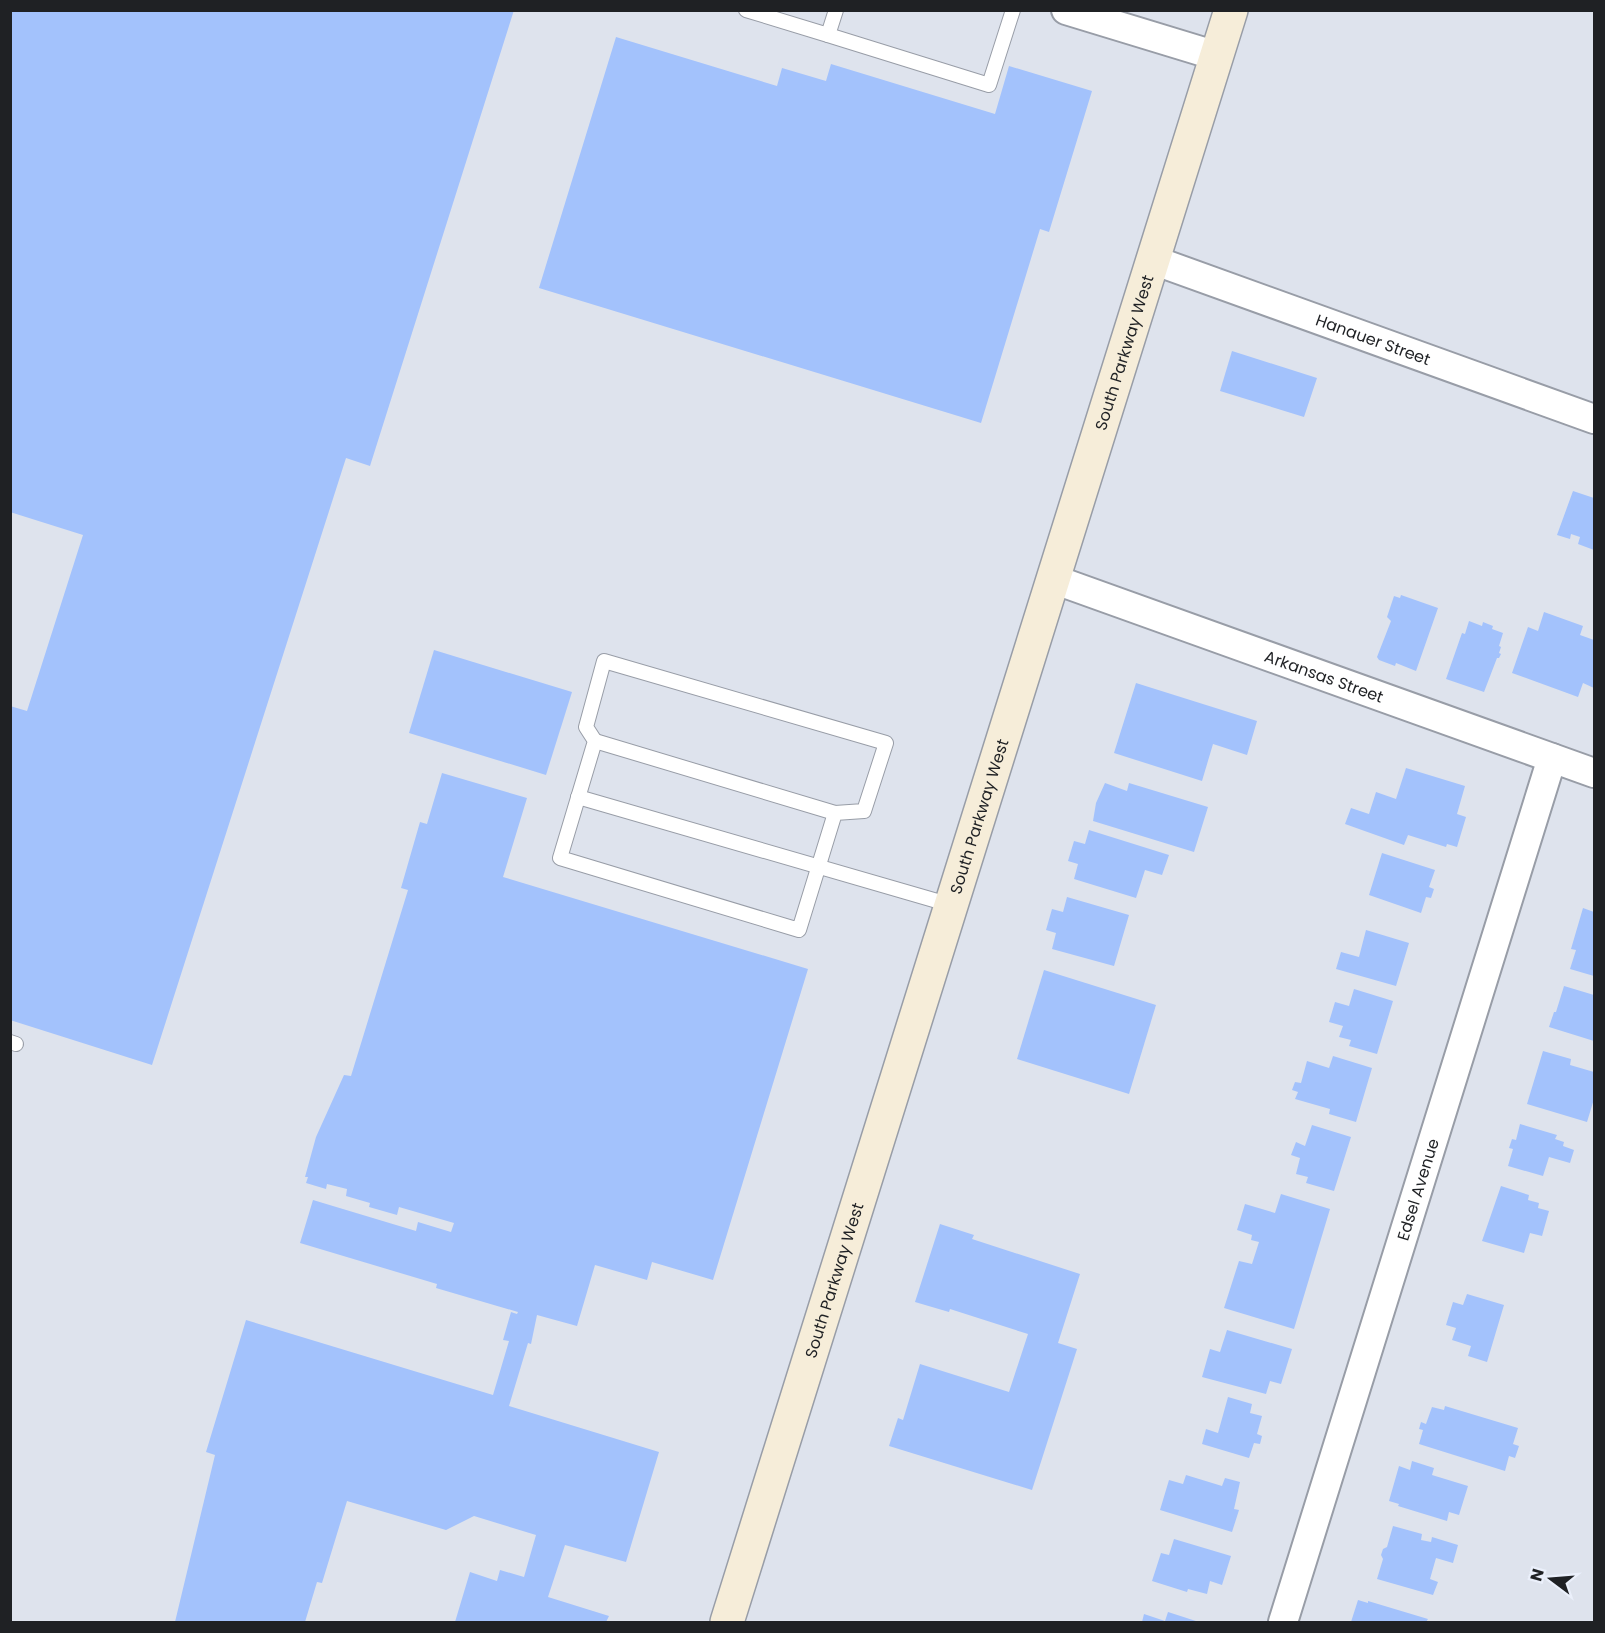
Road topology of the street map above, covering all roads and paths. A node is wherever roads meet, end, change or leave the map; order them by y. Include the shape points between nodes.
1 (746, 10) edge
2 (836, 10) edge
3 (1013, 10) edge
4 (1066, 10) edge
5 (1231, 10) edge
6 (828, 35) junction
7 (1217, 56) junction
8 (1153, 260) junction
9 (1594, 419) edge
10 (1053, 579) junction
11 (595, 741) junction
12 (1552, 758) junction
13 (1594, 773) edge
14 (578, 797) junction
15 (835, 813) junction
16 (818, 866) junction
17 (951, 905) junction
18 (728, 1622) edge
19 (1283, 1623) edge

1 - 6 lane
2 - 6 lane
3 - 6 lane via 989,85
4 - 7 street
5 - 7 main road, South Parkway West
7 - 8 main road, South Parkway West
8 - 9 street, Hanauer Street
8 - 10 main road, South Parkway West
10 - 12 street, Arkansas Street
10 - 17 main road, South Parkway West
11 - 14 lane
11 - 15 lane
11 - 15 lane via 586,727 604,661 886,743 864,811
12 - 13 street, Arkansas Street
12 - 19 street, Edsel Avenue
14 - 16 lane
14 - 16 lane via 560,858 799,930
15 - 16 lane
16 - 17 lane
17 - 18 main road, South Parkway West

